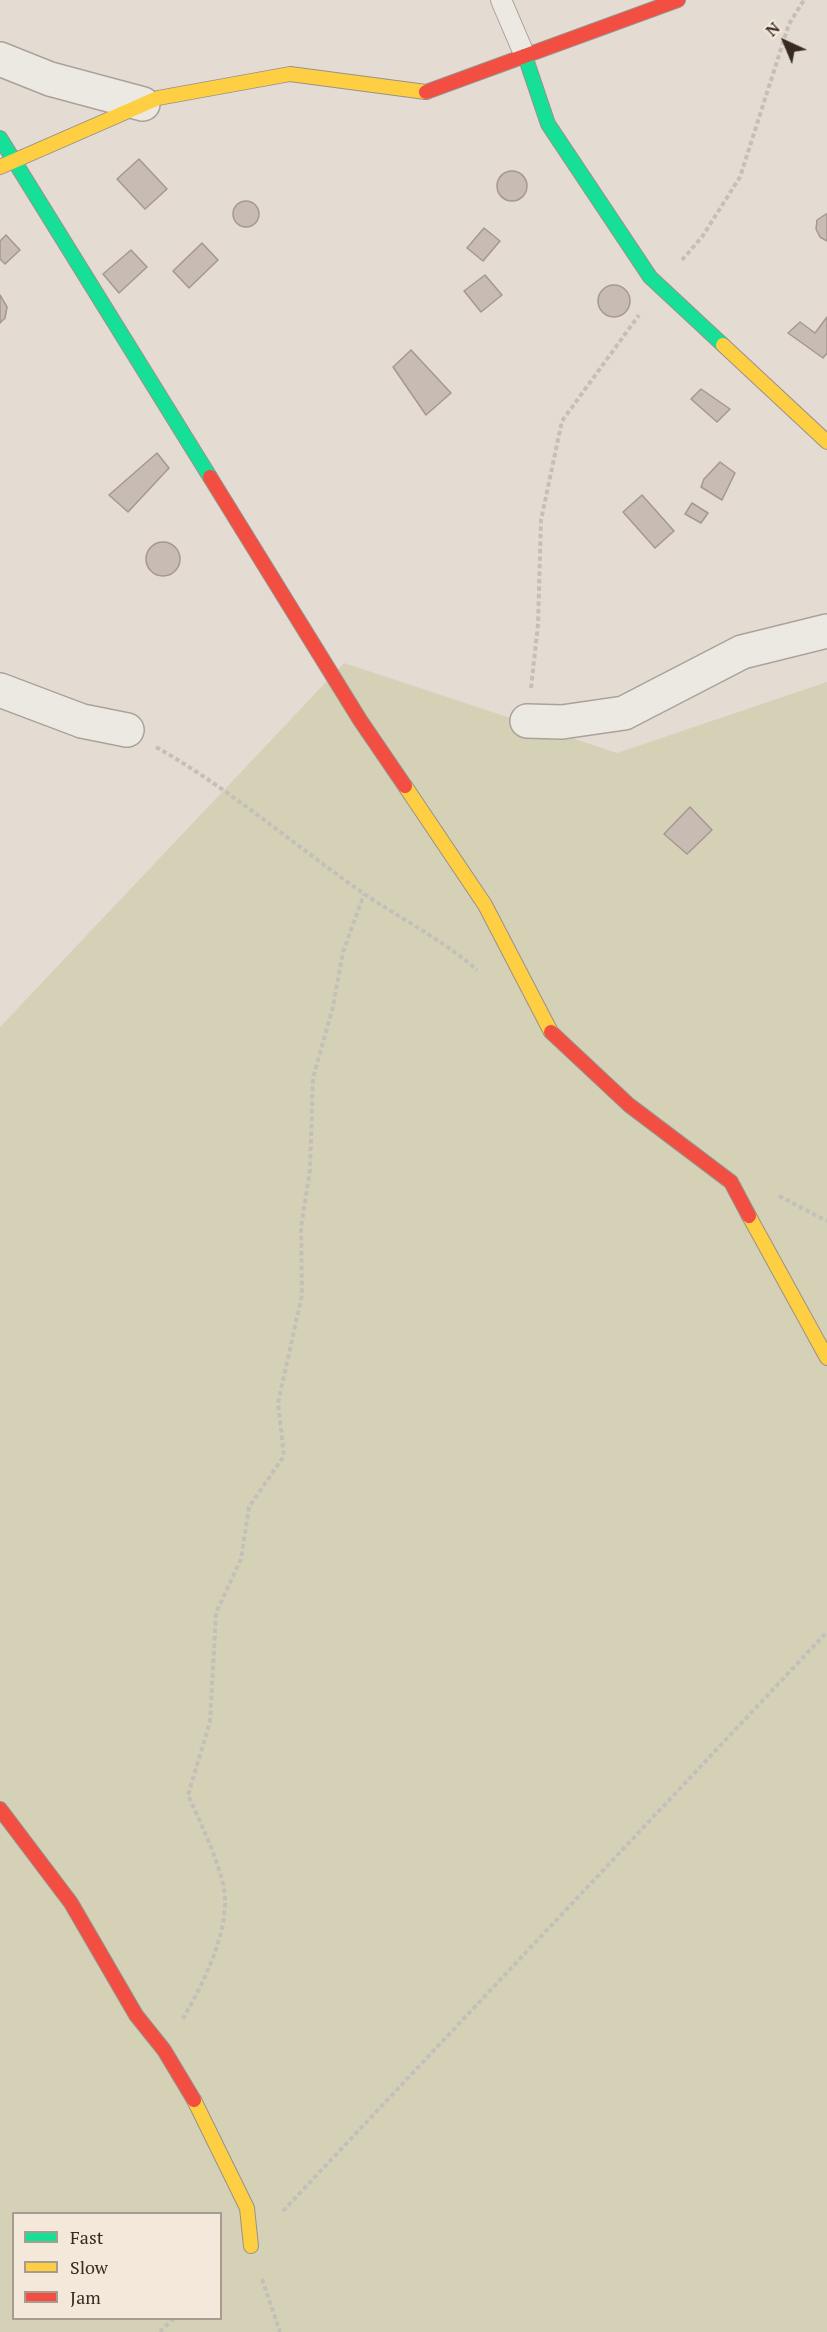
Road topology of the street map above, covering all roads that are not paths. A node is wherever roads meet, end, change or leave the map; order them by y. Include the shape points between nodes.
1 (501, 0) edge
2 (678, 0) edge
3 (525, 56) junction
4 (0, 59) edge
5 (143, 104) junction
6 (0, 138) edge
7 (7, 165) edge
8 (827, 442) edge
9 (827, 631) edge
10 (0, 690) edge
11 (527, 722) road end
12 (127, 730) road end
13 (827, 1358) edge
14 (0, 1809) edge
15 (251, 2246) road end

1 - 3 lane
2 - 3 street
3 - 5 street via 426,92 290,74
3 - 8 street via 548,124 650,277
4 - 5 street via 50,79
5 - 7 street
6 - 7 street
7 - 13 street via 354,711 484,905 549,1030 629,1105 731,1182
9 - 11 street via 742,652 624,713 562,722
10 - 12 street via 82,721
14 - 15 street via 71,1903 136,2014 192,2094 247,2208

